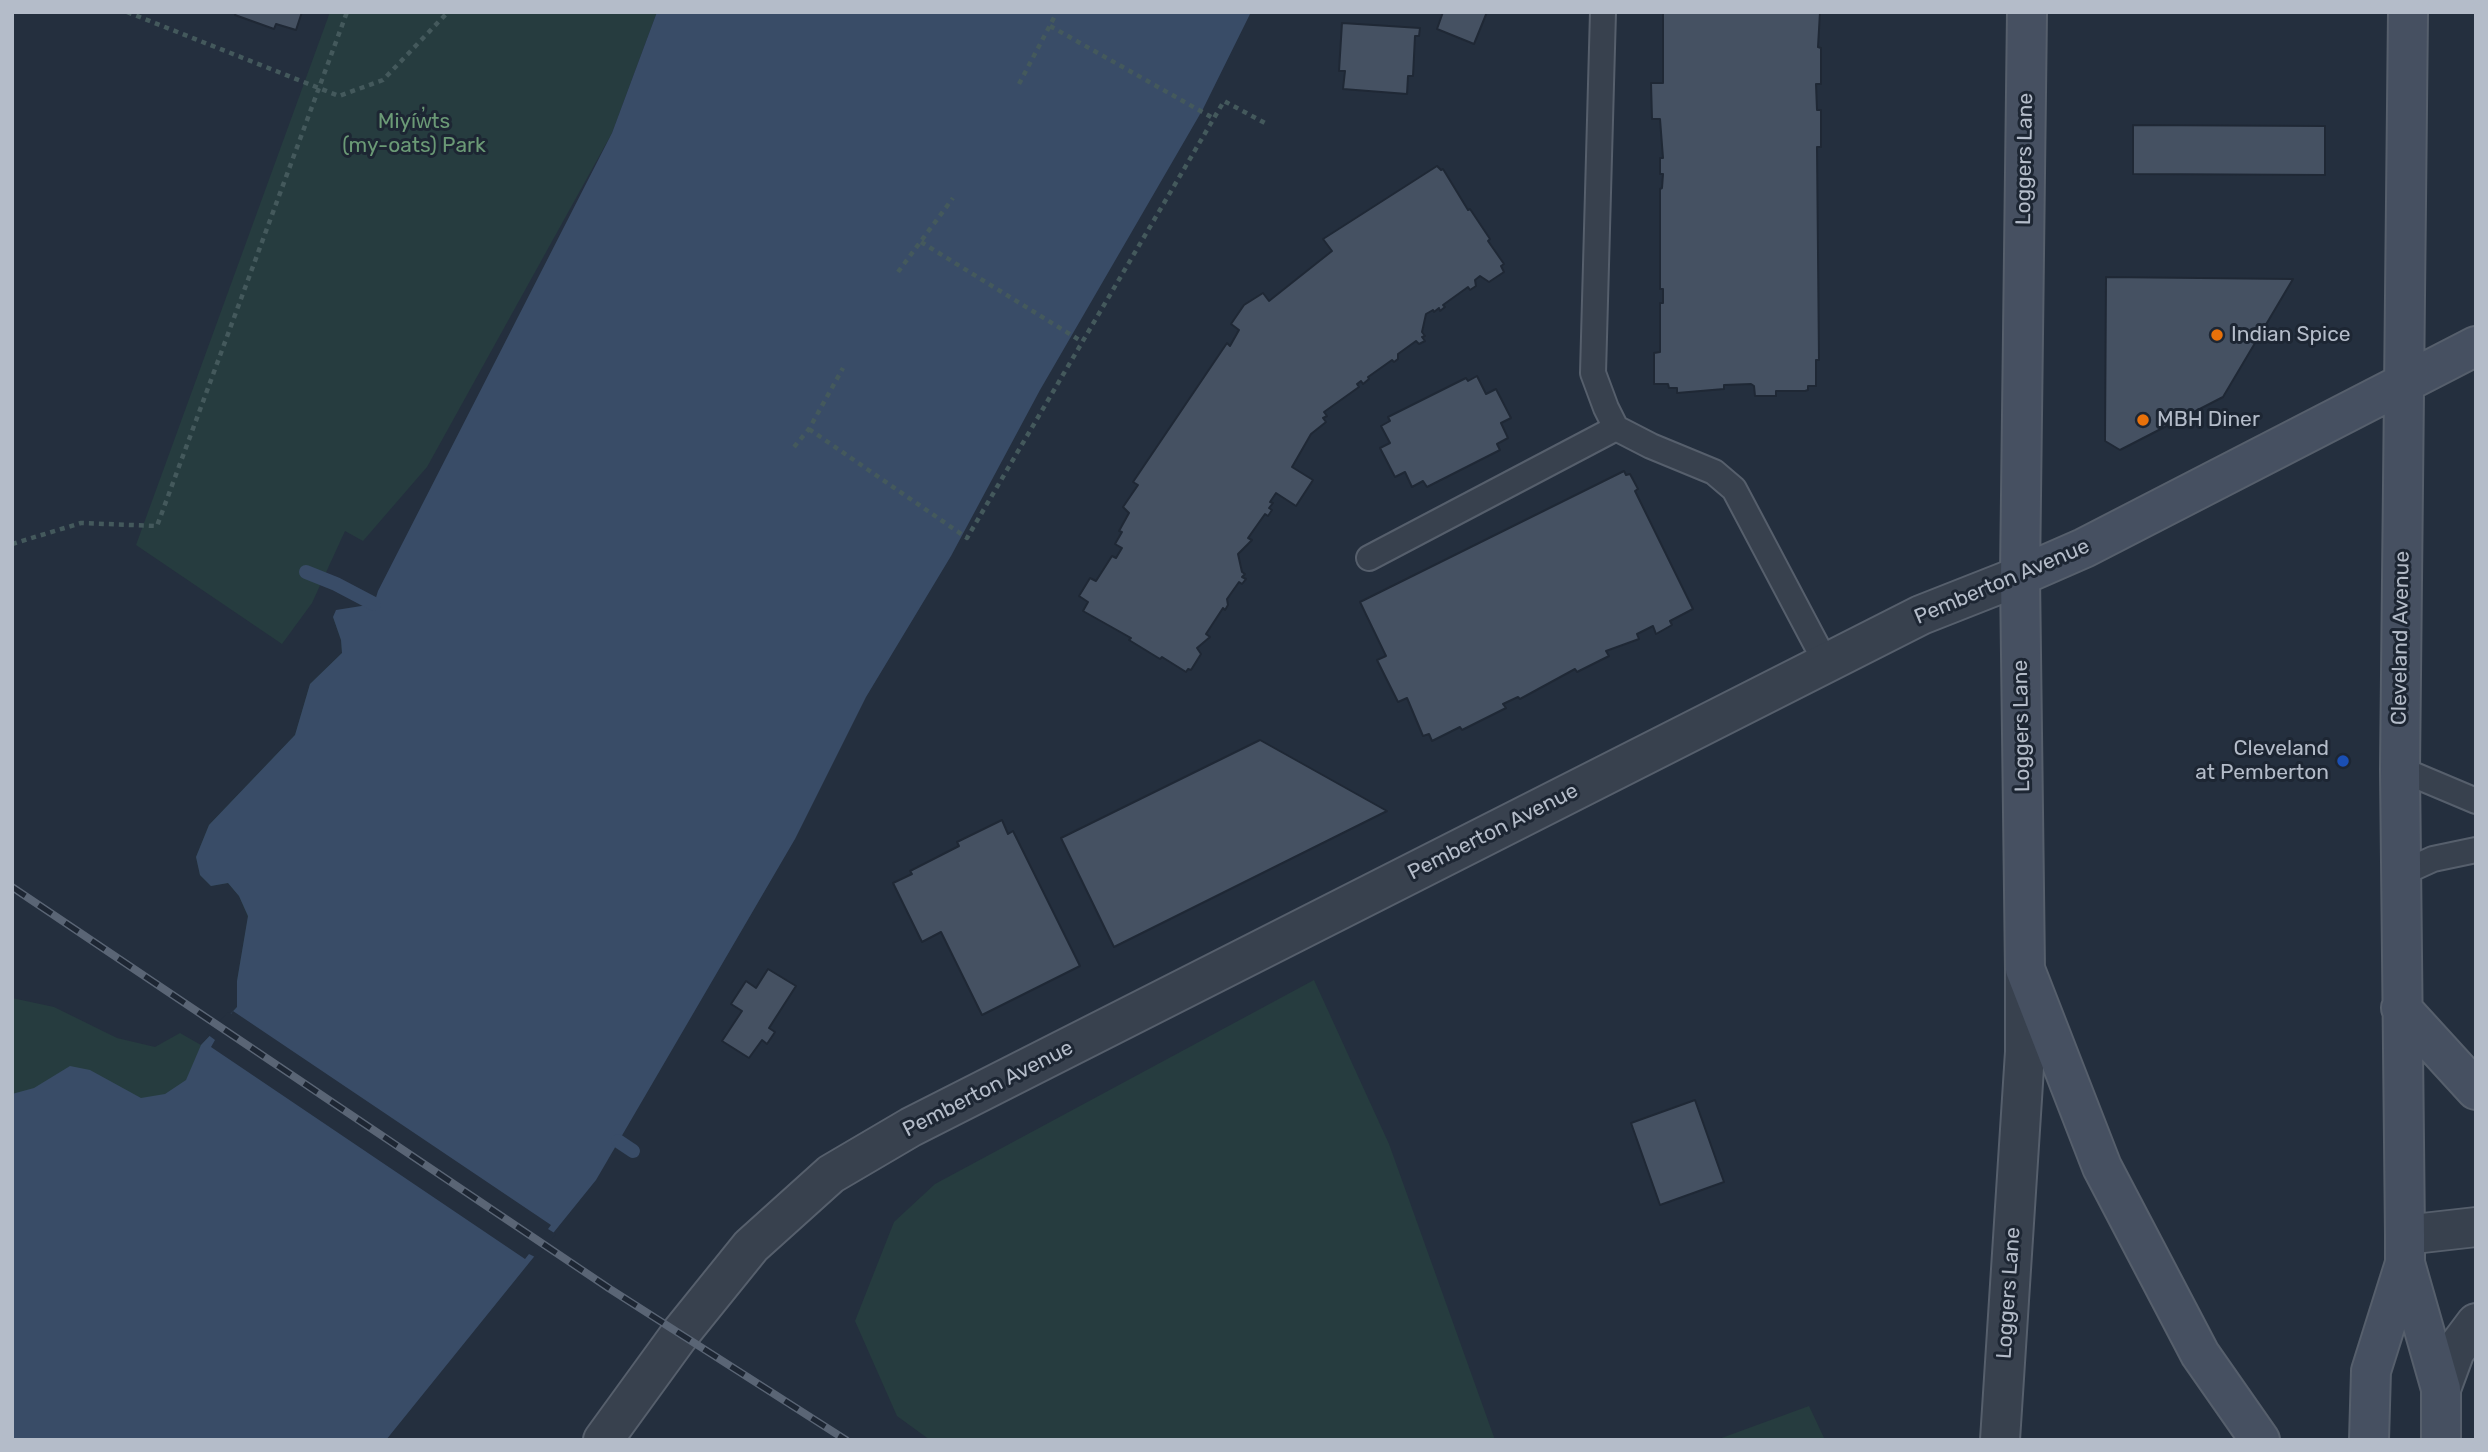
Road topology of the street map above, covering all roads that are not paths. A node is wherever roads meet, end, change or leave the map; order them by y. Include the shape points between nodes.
1 (1603, 12) edge
2 (2027, 12) edge
3 (2408, 12) edge
4 (2476, 346) edge
5 (2403, 383) junction
6 (1616, 428) junction
7 (1369, 558) dead end
8 (2020, 576) junction
9 (1826, 663) junction
10 (2400, 769) junction
11 (2476, 801) edge
12 (2476, 850) edge
13 (2400, 874) junction
14 (2025, 969) junction
15 (2401, 1008) junction
16 (2476, 1090) edge
17 (2476, 1227) edge
18 (2405, 1249) junction
19 (2476, 1323) edge
20 (2441, 1389) junction
21 (603, 1440) edge
22 (2000, 1440) edge
23 (2260, 1440) edge
24 (2369, 1440) edge
25 (2441, 1440) edge

1 - 6 lane via 1593,373
2 - 8 street, Loggers Lane
3 - 5 street, Cleveland Avenue
4 - 5 street, Pemberton Avenue
5 - 8 street, Pemberton Avenue via 2084,548
5 - 10 street, Cleveland Avenue
6 - 7 lane
6 - 9 lane via 1714,472 1734,489
8 - 9 street, Pemberton Avenue via 1921,615
8 - 14 street, Loggers Lane
9 - 21 street, Pemberton Avenue via 924,1120 831,1174 751,1246
10 - 11 lane
10 - 13 street, Cleveland Avenue
12 - 13 lane via 2433,859
13 - 15 street, Cleveland Avenue
14 - 22 street, Loggers Lane via 2025,1052
14 - 23 street via 2102,1167 2200,1354
15 - 16 street
15 - 18 street, Cleveland Avenue
17 - 18 street
18 - 20 street, Cleveland Avenue
18 - 24 street, Cleveland Avenue via 2371,1371
19 - 20 street via 2455,1351
20 - 25 street, Cleveland Avenue

